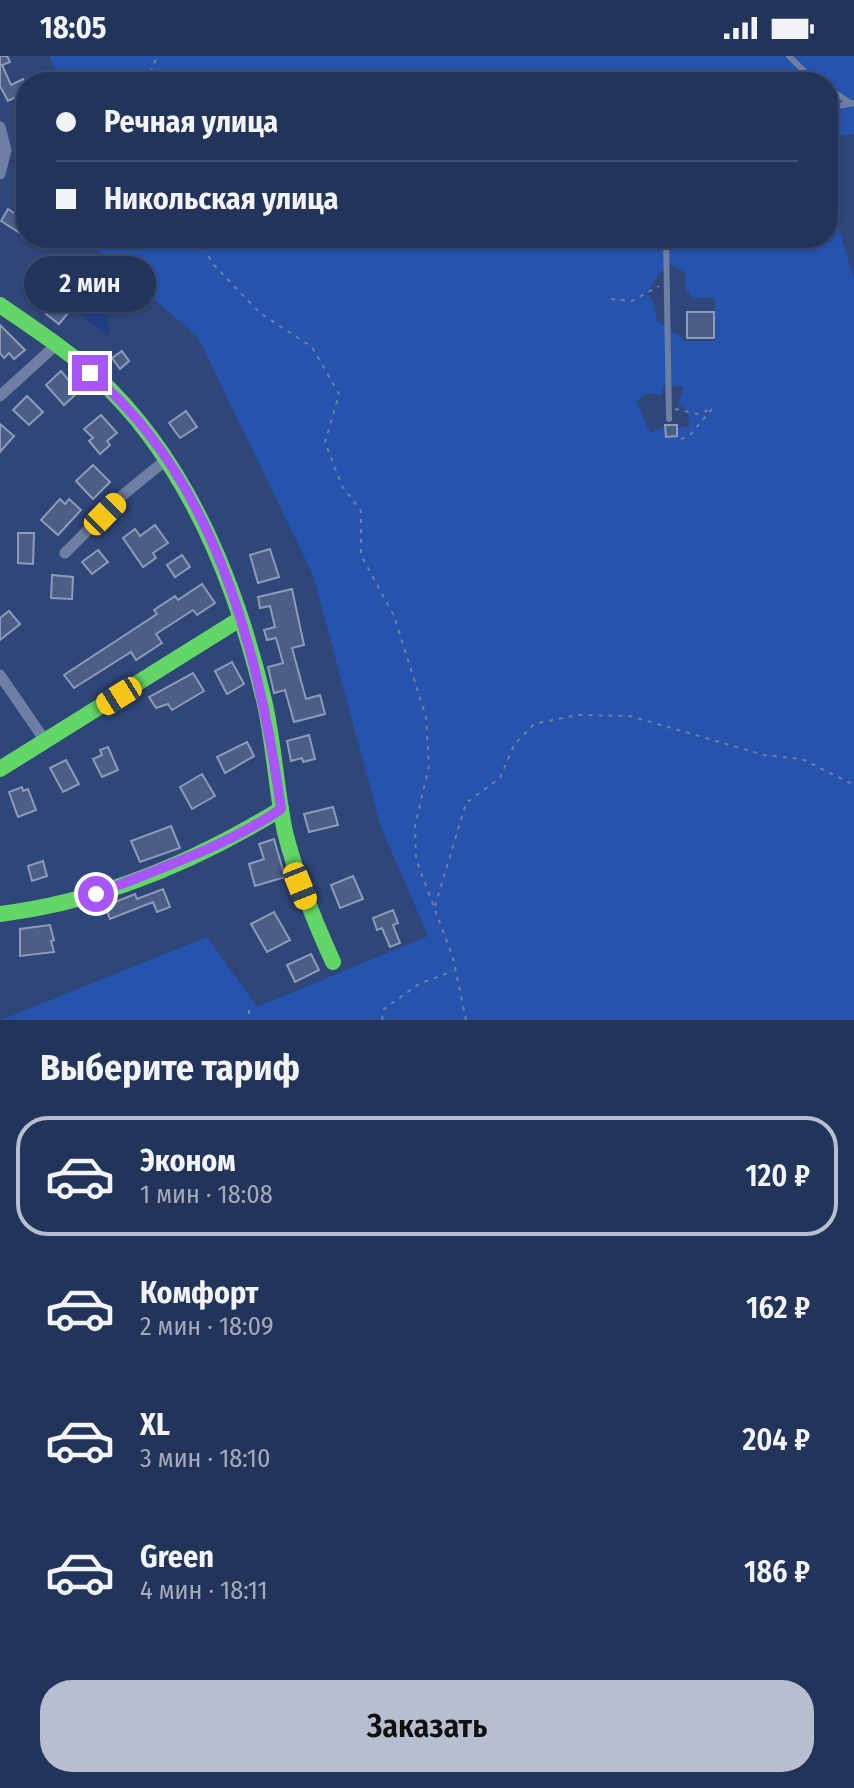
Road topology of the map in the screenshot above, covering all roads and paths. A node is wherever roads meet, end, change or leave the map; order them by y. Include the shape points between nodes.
1 (789, 56) edge
2 (805, 72) edge
3 (0, 127) edge
4 (0, 174) edge
5 (205, 248) edge
6 (666, 248) edge
7 (666, 280) junction
8 (611, 299) dead end
9 (0, 305) edge
10 (56, 345) junction
11 (0, 396) edge
12 (670, 409) junction
13 (669, 419) dead end
14 (681, 439) dead end
15 (167, 459) junction
16 (65, 553) dead end
17 (240, 619) junction
18 (0, 675) edge
19 (46, 742) junction
20 (0, 769) edge
21 (854, 785) edge
22 (281, 809) junction
23 (435, 907) junction
24 (0, 914) edge
25 (333, 962) dead end
26 (454, 970) junction
27 (249, 1010) dead end
28 (249, 1020) edge
29 (382, 1020) edge
30 (466, 1020) edge

1 - 2 lane
3 - 4 street via 6,150
5 - 23 path via 212,263 260,313 312,347 339,394 325,442 342,486 361,511 361,555 394,616 426,717 429,766 415,826 416,859
6 - 7 lane
7 - 8 path via 632,301
7 - 12 lane
9 - 10 street
10 - 11 street
10 - 15 street via 108,388
12 - 13 lane
12 - 14 path via 698,414 712,409
15 - 16 street
15 - 17 street via 210,538
17 - 19 street
17 - 22 street via 264,702
18 - 19 street
19 - 20 street
21 - 23 path via 802,759 764,755 630,716 577,715 534,724 514,745 500,778 466,803
22 - 24 street via 177,862 96,894 28,913
22 - 25 street via 300,886
23 - 26 path
26 - 29 path via 419,984 384,1009
26 - 30 path
27 - 28 path

